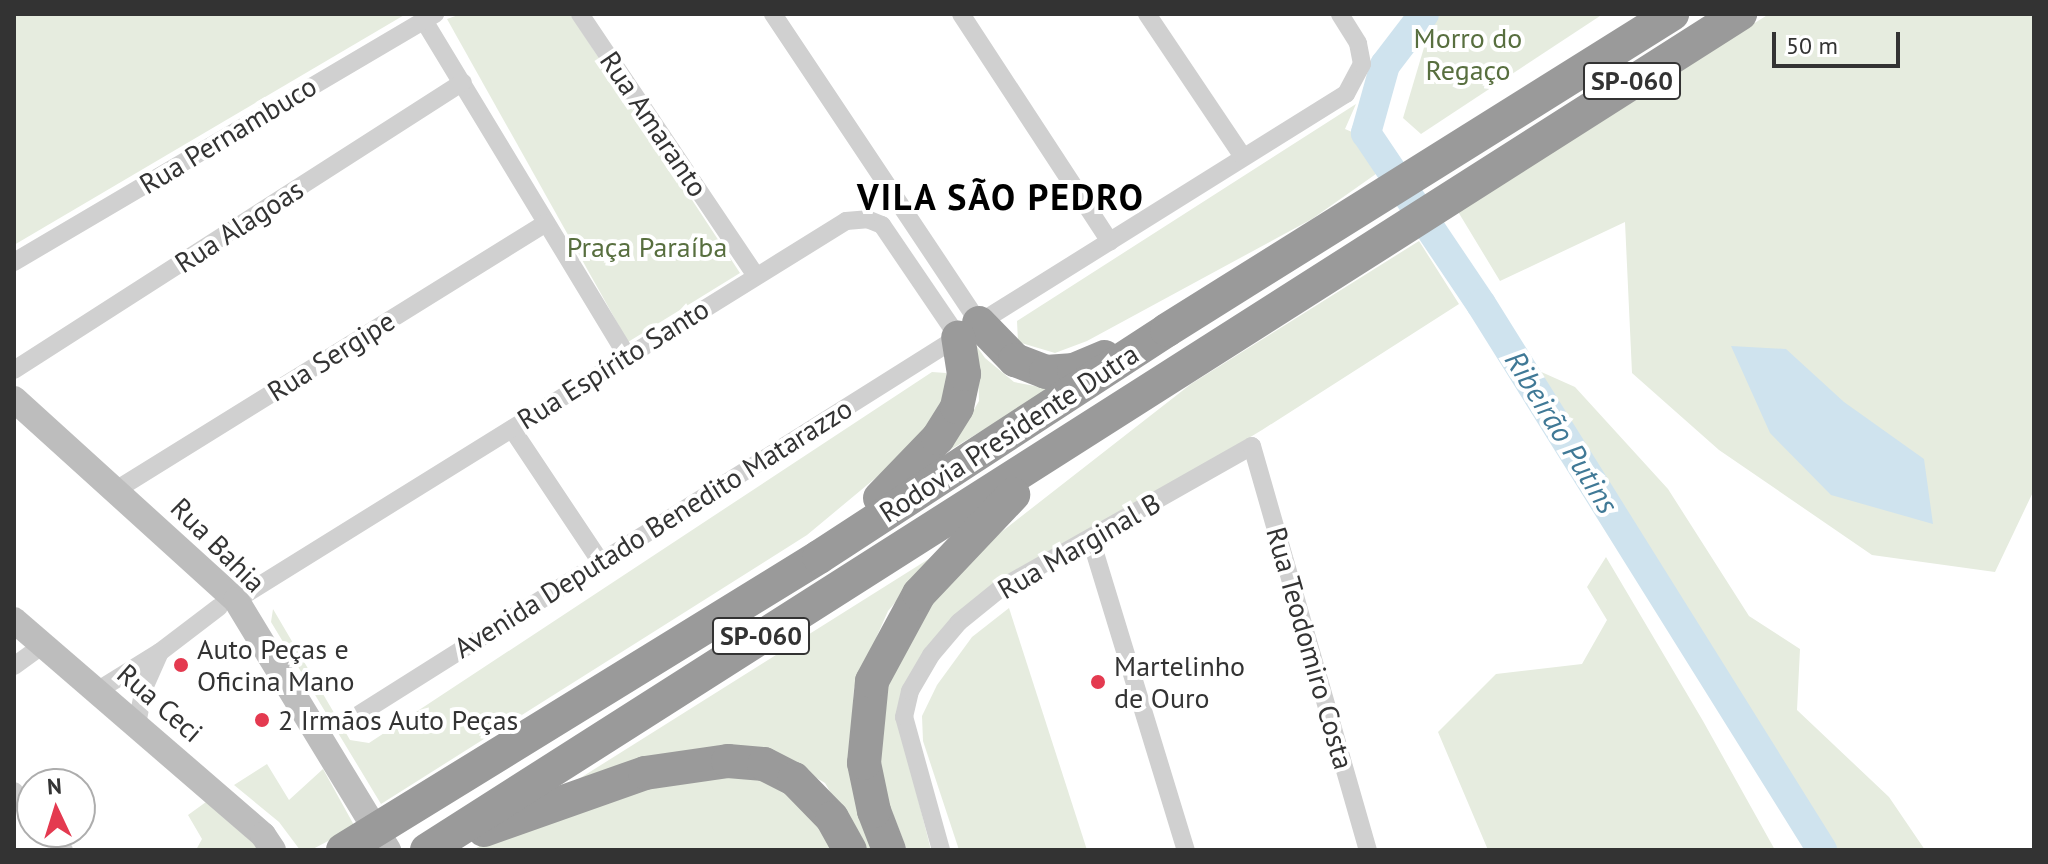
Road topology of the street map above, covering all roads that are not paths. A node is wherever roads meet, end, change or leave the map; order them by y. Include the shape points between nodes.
1 (580, 14) edge
2 (773, 14) edge
3 (961, 14) edge
4 (1147, 14) edge
5 (1340, 14) edge
6 (1672, 14) edge
7 (1740, 14) edge
8 (429, 16) edge
9 (463, 82) junction
10 (1243, 157) junction
11 (546, 223) junction
12 (1110, 242) junction
13 (17, 254) edge
14 (755, 274) junction
15 (968, 330) junction
16 (1167, 330) junction
17 (627, 356) junction
18 (14, 370) edge
19 (14, 399) edge
20 (1094, 423) junction
21 (512, 429) junction
22 (1252, 446) joint
23 (116, 490) junction
24 (1091, 540) junction
25 (819, 557) junction
26 (600, 561) junction
27 (227, 604) junction
28 (14, 620) edge
29 (44, 644) junction
30 (160, 652) junction
31 (14, 666) edge
32 (97, 691) junction
33 (350, 720) dead end
34 (137, 724) junction
35 (268, 842) edge
36 (343, 850) edge
37 (388, 850) edge
38 (427, 850) edge
39 (850, 850) edge
40 (889, 850) edge
41 (941, 850) edge
42 (1186, 850) edge
43 (1368, 850) edge

1 - 14 street, Rua Amaranto
2 - 15 street
3 - 12 street
4 - 10 street
5 - 10 street, Avenida Deputado Benedito Matarazzo via 1358,43 1358,80 1346,94
6 - 16 highway, Rodovia Presidente Dutra / SP-060
7 - 20 highway, Rodovia Presidente Dutra / SP-060
8 - 9 street
8 - 13 street, Rua Pernambuco
9 - 11 street
9 - 18 street, Rua Alagoas
10 - 12 street, Avenida Deputado Benedito Matarazzo
11 - 17 street
11 - 23 street, Rua Sergipe
12 - 15 street, Avenida Deputado Benedito Matarazzo
14 - 15 street, Rua Espírito Santo via 846,221 867,219 882,225
14 - 17 street, Rua Espírito Santo
15 - 16 highway via 1015,360 1046,372 1074,370
15 - 25 highway via 957,407 938,438
15 - 26 street, Avenida Deputado Benedito Matarazzo
16 - 25 highway, Rodovia Presidente Dutra / SP-060
17 - 21 street, Rua Espírito Santo
19 - 23 main road, Rua Bahia
20 - 38 highway, Rodovia Presidente Dutra / SP-060
20 - 40 highway via 983,522 897,626 872,681 865,718 864,763
21 - 26 street
21 - 27 street, Rua Espírito Santo
22 - 24 street, Rua Marginal B
22 - 43 street, Rua Teodomiro Costa
23 - 27 main road, Rua Bahia
24 - 41 street, Rua Marginal B via 1034,567 959,622 910,691 904,717 909,750
24 - 42 street
25 - 36 highway, Rodovia Presidente Dutra / SP-060
26 - 33 street, Avenida Deputado Benedito Matarazzo
27 - 30 street, Rua Espírito Santo
27 - 37 main road, Rua Bahia via 316,732
28 - 29 main road, Rua Ceci
29 - 31 street
29 - 32 main road, Rua Ceci
30 - 32 street, Rua Espírito Santo
30 - 34 street, Rua Espírito Santo via 144,688
32 - 34 main road, Rua Ceci
34 - 35 main road, Rua Ceci
38 - 39 highway via 645,773 728,761 764,764 794,779 832,818

